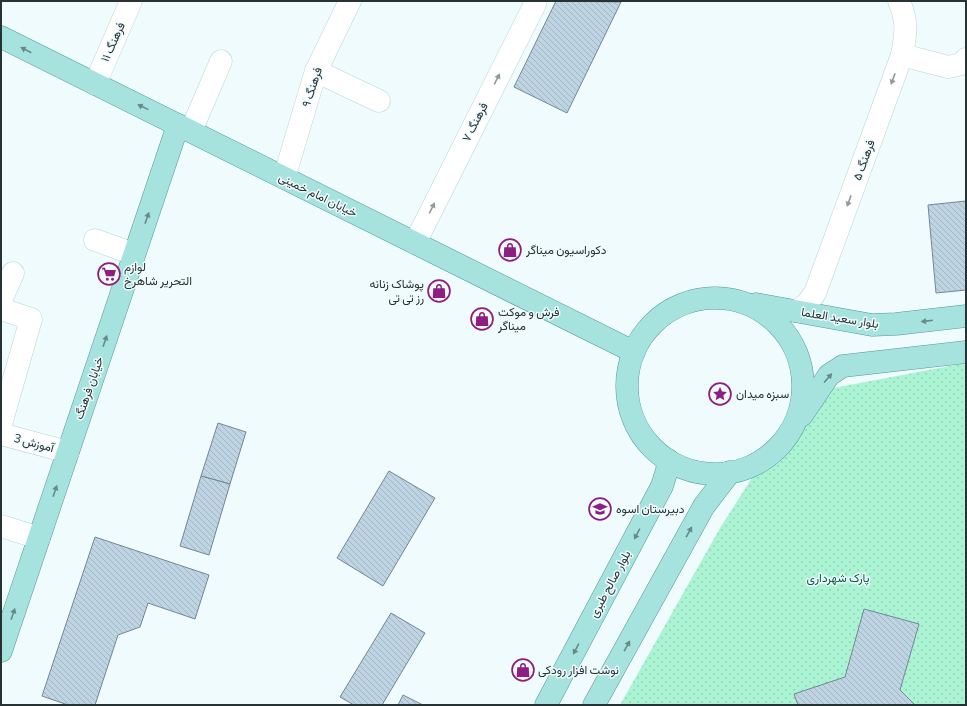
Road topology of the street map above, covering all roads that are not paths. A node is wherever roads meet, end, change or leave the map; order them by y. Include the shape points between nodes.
1 (131, 1) edge
2 (350, 1) edge
3 (534, 1) edge
4 (899, 1) edge
5 (1, 37) edge
6 (902, 55) junction
7 (966, 58) edge
8 (221, 61) dead end
9 (316, 71) junction
10 (95, 84) junction
11 (379, 101) dead end
12 (184, 128) junction
13 (284, 178) junction
14 (95, 240) dead end
15 (415, 243) junction
16 (134, 254) junction
17 (13, 274) dead end
18 (1, 300) edge
19 (739, 301) junction
20 (1, 309) edge
21 (796, 311) junction
22 (966, 316) edge
23 (634, 352) junction
24 (966, 352) edge
25 (1, 424) edge
26 (790, 432) junction
27 (1, 434) edge
28 (68, 452) junction
29 (668, 460) junction
30 (730, 472) junction
31 (1, 526) edge
32 (39, 538) junction
33 (1, 651) edge
34 (546, 705) edge
35 (594, 705) edge

1 - 10 street, فرهنگ ۱۱
2 - 9 street, فرهنگ ۹
15 -> 3 street, فرهنگ ۷
4 - 6 street, فرهنگ ۵ via 905,16 906,32
10 -> 5 main road, خیابان امام خمینی
6 - 7 street via 948,67 962,64
6 -> 21 street, فرهنگ ۵ via 815,293 806,305
8 - 12 street
9 - 11 street
9 - 13 street, فرهنگ ۹
12 -> 10 main road, خیابان امام خمینی
12 - 13 main road, خیابان امام خمینی
16 -> 12 main road, خیابان فرهنگ
13 - 15 main road, خیابان امام خمینی
14 - 16 street
15 - 23 main road, خیابان امام خمینی
28 -> 16 main road, خیابان فرهنگ
17 - 18 street
19 - 21 main road, بلوار سعید العلما
19 - 23 main road via 708,298 677,306 651,325
19 - 26 main road via 754,306 780,326 797,353 801,368 802,400
20 - 25 street via 31,319
22 -> 21 main road, بلوار سعید العلما via 896,324 872,324
23 - 29 main road via 628,383 628,399 632,414 648,442
26 -> 24 main road via 829,375 843,366
26 - 30 main road via 764,459 750,467
27 - 28 street, آموزش 3
32 -> 28 main road, خیابان فرهنگ
29 - 30 main road via 703,473
29 -> 34 main road, بلوار صالح طبری via 662,486
35 -> 30 main road via 704,506
31 - 32 street
33 -> 32 main road, خیابان فرهنگ

